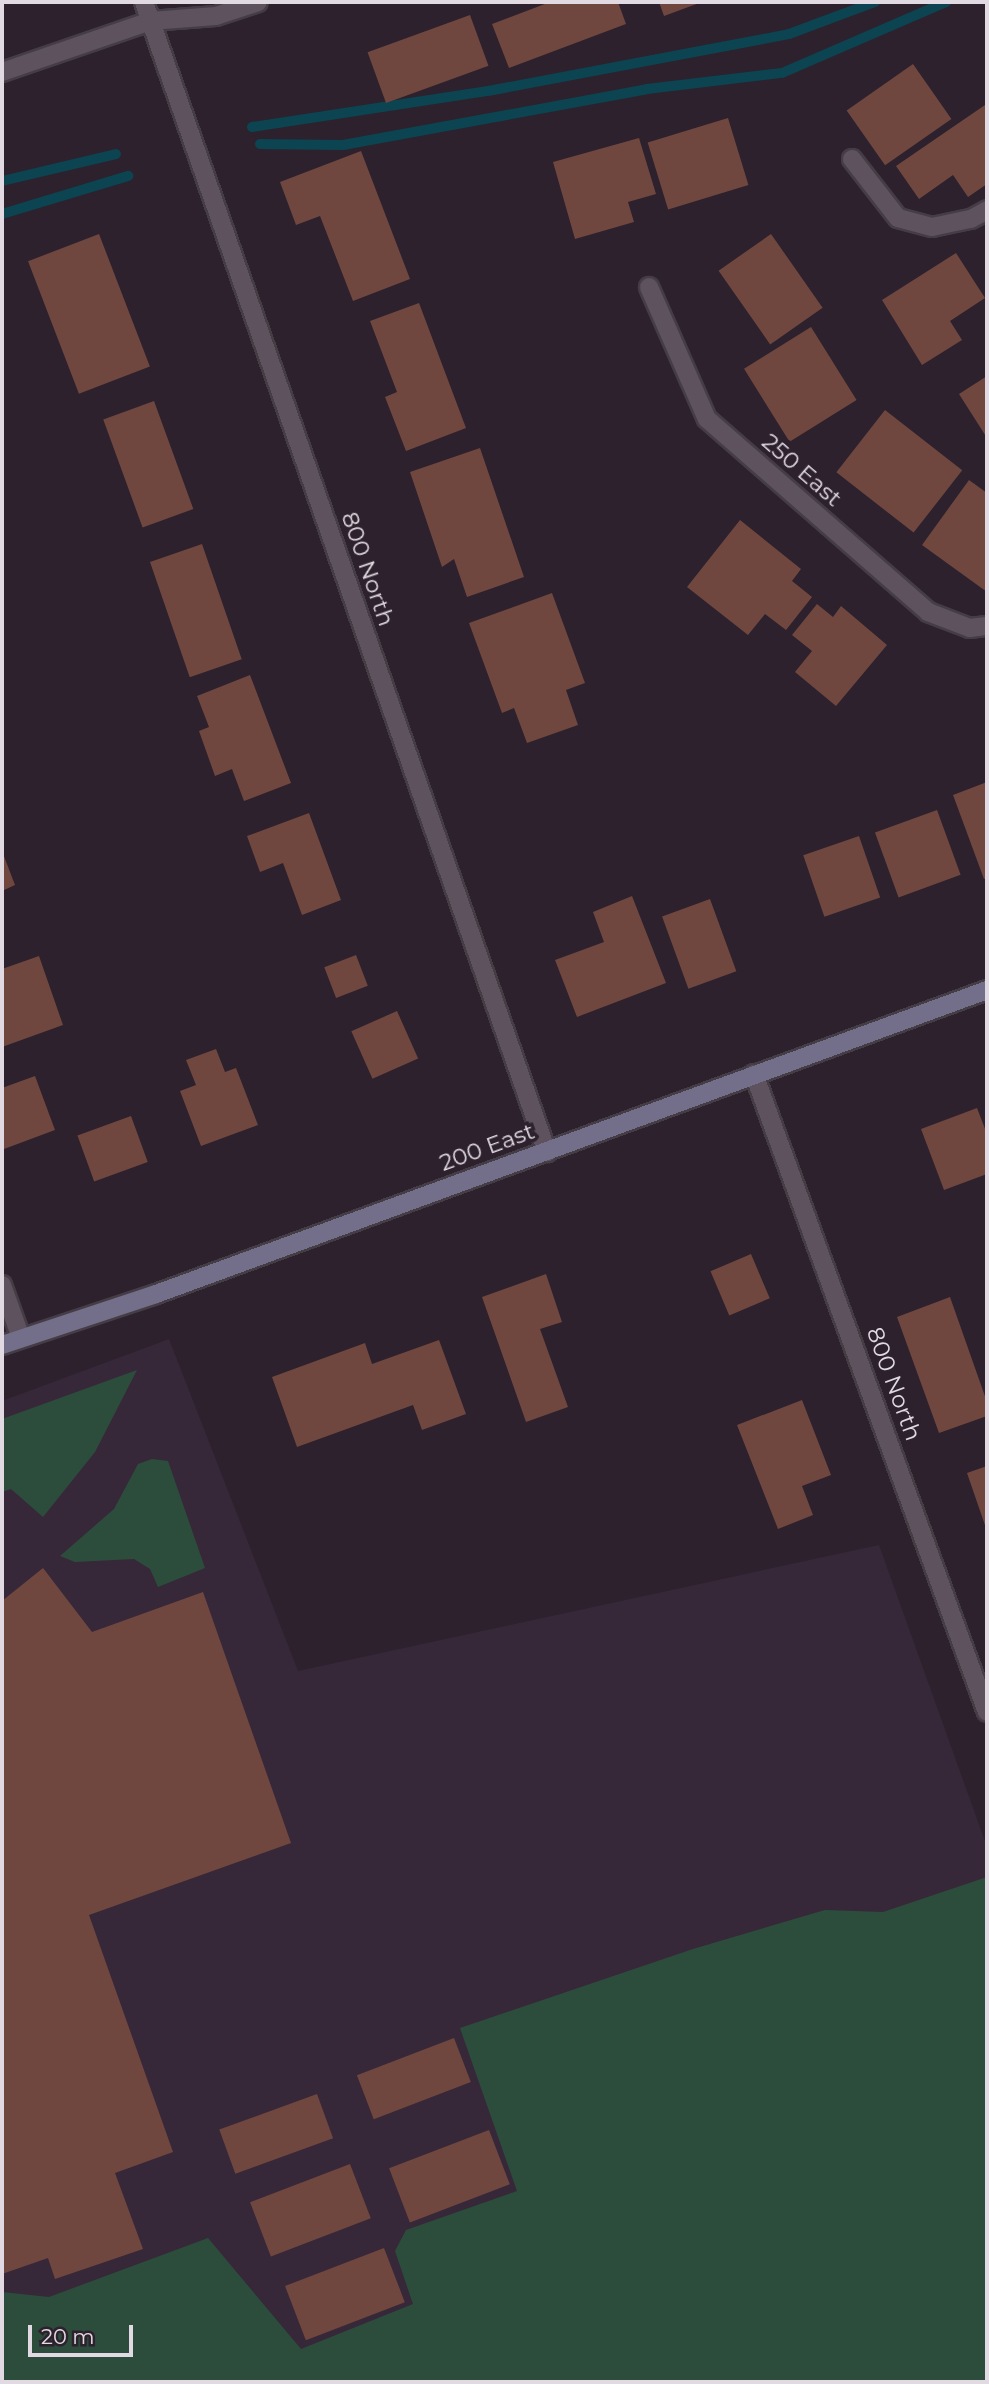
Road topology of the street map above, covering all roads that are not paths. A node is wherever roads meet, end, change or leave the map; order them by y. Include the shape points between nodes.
1 (144, 2) edge
2 (258, 2) edge
3 (150, 21) junction
4 (2, 72) edge
5 (852, 159) dead end
6 (987, 210) edge
7 (649, 286) dead end
8 (987, 626) edge
9 (987, 990) edge
10 (754, 1074) junction
11 (547, 1152) junction
12 (2, 1284) edge
13 (21, 1338) junction
14 (2, 1345) edge
15 (981, 1676) edge
16 (987, 1712) edge

1 - 3 street, 800 North
2 - 3 street via 216,16
3 - 4 street
3 - 11 street, 800 North
5 - 6 street via 898,218 932,227 971,219
7 - 8 street, 250 East via 707,419 928,612 970,628
9 - 10 main road, 200 East
10 - 11 main road, 200 East
10 - 15 street, 800 North
11 - 13 main road, 200 East via 156,1294
12 - 13 street
13 - 14 main road, 200 East
15 - 16 street, 800 North

